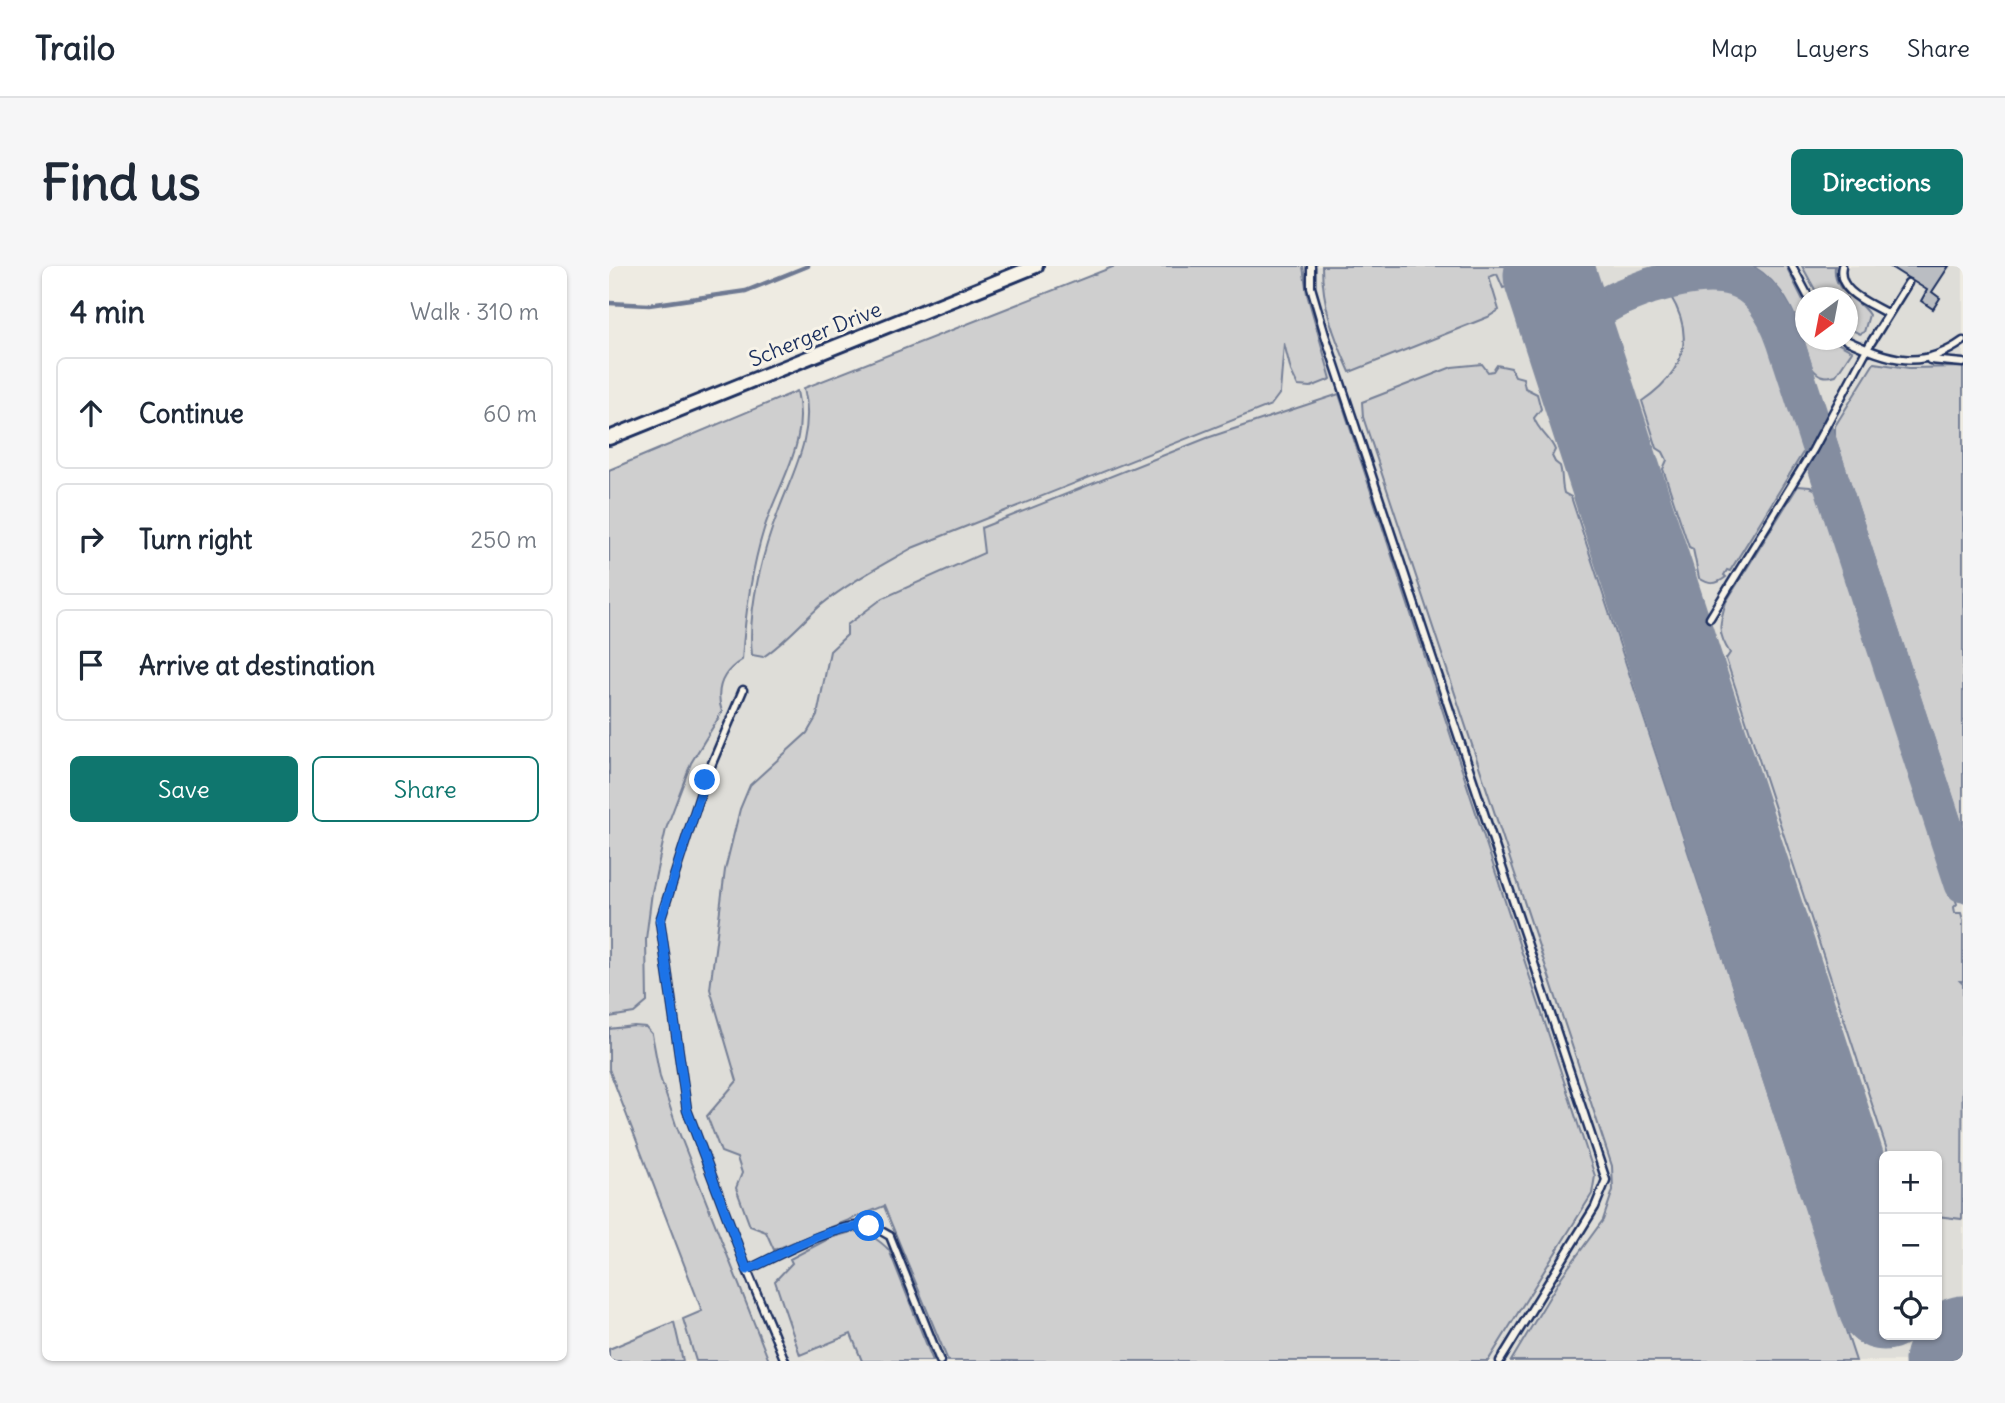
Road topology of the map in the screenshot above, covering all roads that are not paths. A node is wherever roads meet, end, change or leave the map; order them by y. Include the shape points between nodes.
1 (1036, 266) edge
2 (1311, 266) edge
3 (1792, 266) edge
4 (1842, 266) edge
5 (1907, 283) dead end
6 (1803, 287) edge
7 (1888, 314) junction
8 (1963, 341) edge
9 (1858, 345) edge
10 (1867, 349) junction
11 (1928, 359) junction
12 (1963, 363) edge
13 (609, 438) edge
14 (1710, 618) dead end
15 (743, 690) dead end
16 (747, 1270) junction
17 (785, 1361) edge
18 (940, 1361) edge
19 (1500, 1361) edge

1 - 13 street, Scherger Drive
2 - 19 lane via 1311,288 1325,335 1606,1180 1595,1207
3 - 6 lane
4 - 7 lane via 1841,279 1847,288
5 - 7 lane
7 - 10 lane
8 - 11 lane
9 - 10 lane
10 - 11 lane via 1899,359
10 - 14 lane via 1813,450
11 - 12 lane
15 - 16 lane via 705,780 660,921 687,1110
16 - 17 lane
16 - 18 lane via 813,1239 852,1226 869,1226 890,1236

